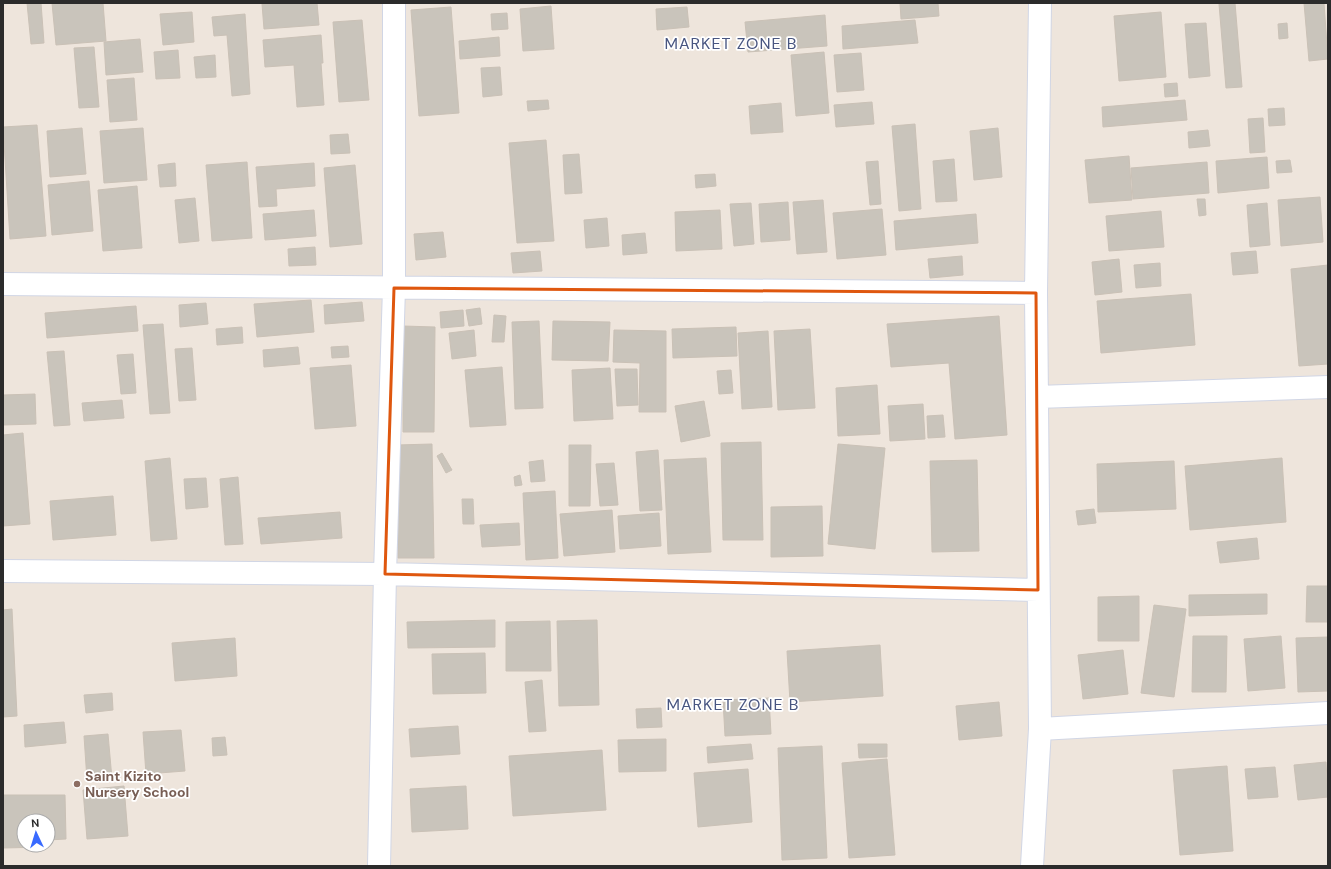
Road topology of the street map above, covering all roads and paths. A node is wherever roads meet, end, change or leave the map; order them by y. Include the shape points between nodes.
1 (394, 3) edge
2 (1040, 3) edge
3 (3, 284) edge
4 (394, 288) junction
5 (1036, 293) junction
6 (1328, 388) edge
7 (1037, 397) junction
8 (3, 571) edge
9 (385, 574) junction
10 (1038, 590) junction
11 (1328, 713) edge
12 (1040, 729) junction
13 (379, 866) edge
14 (1032, 866) edge

1 - 4 street
2 - 5 street
3 - 4 street
4 - 5 street
4 - 9 street
5 - 7 street
6 - 7 street
7 - 10 street
8 - 9 street
9 - 10 street
9 - 13 street
10 - 12 street
11 - 12 street
12 - 14 street

